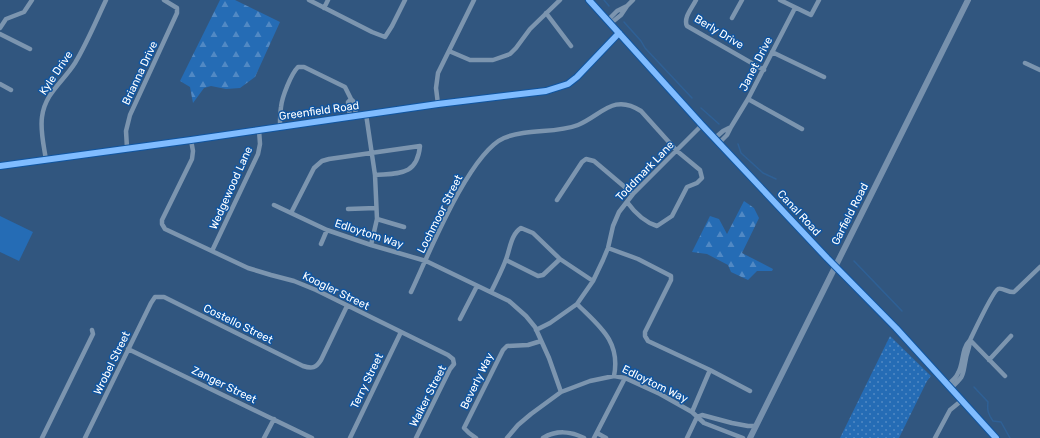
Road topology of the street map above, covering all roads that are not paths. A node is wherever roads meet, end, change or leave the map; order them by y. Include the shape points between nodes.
1 (32, 0) edge
2 (106, 0) edge
3 (164, 0) edge
4 (309, 0) edge
5 (328, 0) edge
6 (405, 0) edge
7 (474, 0) edge
8 (560, 0) edge
9 (589, 0) edge
10 (633, 0) edge
11 (696, 0) edge
12 (742, 0) edge
13 (780, 0) edge
14 (819, 0) edge
15 (968, 0) edge
16 (324, 8) junction
17 (795, 8) junction
18 (546, 13) junction
19 (732, 18) dead end
20 (609, 22) junction
21 (0, 28) edge
22 (619, 33) junction
23 (0, 34) edge
24 (571, 46) dead end
25 (30, 49) dead end
26 (449, 51) junction
27 (772, 52) junction
28 (1025, 62) dead end
29 (764, 70) junction
30 (1040, 70) edge
31 (824, 77) dead end
32 (0, 84) edge
33 (11, 90) dead end
34 (351, 99) junction
35 (748, 99) junction
36 (438, 104) junction
37 (366, 114) junction
38 (356, 115) junction
39 (350, 116) junction
40 (702, 125) junction
41 (280, 126) junction
42 (730, 127) junction
43 (802, 129) dead end
44 (259, 130) junction
45 (715, 138) junction
46 (191, 140) junction
47 (719, 143) junction
48 (127, 148) junction
49 (678, 151) junction
50 (372, 152) junction
51 (46, 160) junction
52 (0, 166) edge
53 (375, 175) junction
54 (633, 194) junction
55 (557, 200) dead end
56 (627, 202) junction
57 (274, 205) dead end
58 (376, 208) junction
59 (348, 209) dead end
60 (291, 213) junction
61 (377, 219) junction
62 (404, 227) dead end
63 (327, 230) junction
64 (321, 244) dead end
65 (371, 245) junction
66 (608, 248) junction
67 (212, 251) junction
68 (560, 259) junction
69 (506, 260) junction
70 (426, 261) junction
71 (835, 266) junction
72 (1040, 267) edge
73 (592, 280) junction
74 (477, 286) junction
75 (411, 292) dead end
76 (491, 292) junction
77 (155, 297) joint
78 (576, 304) junction
79 (348, 306) junction
80 (460, 318) dead end
81 (92, 330) dead end
82 (536, 330) junction
83 (401, 332) junction
84 (1011, 336) dead end
85 (970, 340) junction
86 (541, 341) junction
87 (128, 349) junction
88 (989, 360) junction
89 (454, 361) joint
90 (710, 370) junction
91 (614, 376) junction
92 (1005, 376) dead end
93 (624, 378) junction
94 (948, 387) junction
95 (750, 391) dead end
96 (561, 392) junction
97 (961, 400) junction
98 (692, 412) junction
99 (697, 416) junction
100 (274, 419) junction
101 (756, 426) junction
102 (597, 433) junction
103 (42, 438) edge
104 (85, 438) edge
105 (264, 438) edge
106 (312, 438) edge
107 (350, 438) edge
108 (416, 438) edge
109 (476, 438) edge
110 (507, 438) edge
111 (543, 438) edge
112 (584, 438) edge
113 (594, 438) edge
114 (606, 438) edge
115 (687, 438) edge
116 (743, 438) edge
117 (750, 438) edge
118 (935, 438) edge
119 (996, 438) edge

1 - 21 street via 24,12 6,19
2 - 51 street, Kyle Drive via 74,65 53,89 44,109 42,125
3 - 48 street, Brianna Drive via 177,8 176,17 130,115 126,131
4 - 16 street
5 - 16 street
6 - 16 street via 385,37
7 - 26 street
8 - 18 street
9 - 20 street, Canal Road
10 - 20 street
11 - 29 street, Berly Drive via 687,17 687,26
12 - 19 street
13 - 17 street
14 - 17 street via 811,15
15 - 71 main road, Garfield Road
17 - 27 street, Janet Drive
18 - 24 street
18 - 26 street via 516,48 503,57 493,60 470,60
20 - 22 street, Canal Road
22 - 36 street, Greenfield Road via 578,77 559,88
22 - 40 street, Canal Road
23 - 25 street
26 - 36 street via 436,81
27 - 29 street, Janet Drive
27 - 31 street
28 - 30 street
29 - 35 street, Janet Drive
32 - 33 street
34 - 38 street
34 - 39 street via 348,102
34 - 41 street via 345,87 304,67 298,67 282,99
35 - 42 street, Janet Drive
35 - 43 street
36 - 37 street, Greenfield Road
37 - 38 street, Greenfield Road
37 - 50 street
38 - 39 street, Greenfield Road
39 - 41 street, Greenfield Road
40 - 45 street, Canal Road
40 - 49 street, Toddmark Lane
41 - 44 street, Greenfield Road
42 - 45 street, Janet Drive
42 - 47 street, Janet Drive via 727,135
44 - 46 street, Greenfield Road
44 - 67 street, Wedgewood Lane via 258,154
45 - 47 street, Canal Road
46 - 48 street, Greenfield Road
46 - 67 street, Koogler Street via 192,159 162,220 163,227
47 - 71 street, Canal Road
48 - 51 street, Greenfield Road
49 - 54 street, Toddmark Lane
49 - 56 street, Lochmoor Street via 700,170 702,178 687,187 672,216 657,226 649,223
49 - 70 street, Lochmoor Street via 641,111 626,104 610,106 578,124 564,128 527,132 502,139 485,153 475,167 453,204
50 - 53 street
50 - 53 street via 420,146 417,160 409,170
50 - 60 street via 329,159 317,165
51 - 52 street, Greenfield Road
53 - 58 street
54 - 55 street via 594,161 586,159
54 - 56 street, Toddmark Lane
56 - 66 street, Toddmark Lane via 612,226
57 - 60 street, Edloytom Way
58 - 59 street
58 - 61 street
60 - 63 street, Edloytom Way
61 - 62 street
61 - 65 street
63 - 64 street
63 - 65 street, Edloytom Way
65 - 70 street, Edloytom Way
66 - 73 street, Toddmark Lane
66 - 90 street via 638,259 671,276 645,336 648,340
67 - 79 street, Koogler Street via 254,270 300,283
68 - 69 street via 538,276
68 - 69 street via 533,233 521,228 514,236
68 - 73 street
69 - 76 street
70 - 74 street, Edloytom Way
70 - 75 street, Lochmoor Street
71 - 94 street, Canal Road via 896,328
71 - 101 main road, Garfield Road
72 - 85 street via 1014,292 998,289
73 - 78 street
74 - 76 street, Edloytom Way
74 - 80 street
76 - 82 street, Edloytom Way via 510,301 531,321
77 - 79 street, Costello Street via 164,297 303,366 313,368 321,360
77 - 87 street, Wrobel Street
78 - 82 street
78 - 91 street, Edloytom Way via 609,338 614,348 616,363
79 - 83 street, Koogler Street
81 - 103 street via 93,334
82 - 86 street, Edloytom Way
83 - 89 street, Koogler Street via 448,355
83 - 107 street, Terry Street
84 - 88 street
85 - 88 street
85 - 94 street via 964,373
86 - 96 street
86 - 109 street, Beverly Way via 528,345 507,346 503,350 464,428
87 - 100 street, Zanger Street
87 - 104 street, Wrobel Street
88 - 92 street
89 - 108 street, Walker Street
90 - 95 street
90 - 98 street
91 - 93 street, Edloytom Way
91 - 96 street via 590,381
93 - 98 street, Edloytom Way
93 - 102 street
94 - 97 street, Canal Road
96 - 110 street via 518,425
97 - 118 street via 950,410
97 - 119 street, Canal Road
98 - 99 street, Edloytom Way
99 - 101 street, Edloytom Way via 702,415 732,424
99 - 115 street
99 - 116 street, Edloytom Way via 704,423
100 - 105 street
100 - 106 street, Zanger Street
101 - 117 main road, Garfield Road
102 - 113 street
102 - 114 street
111 - 112 street via 550,434 569,432

